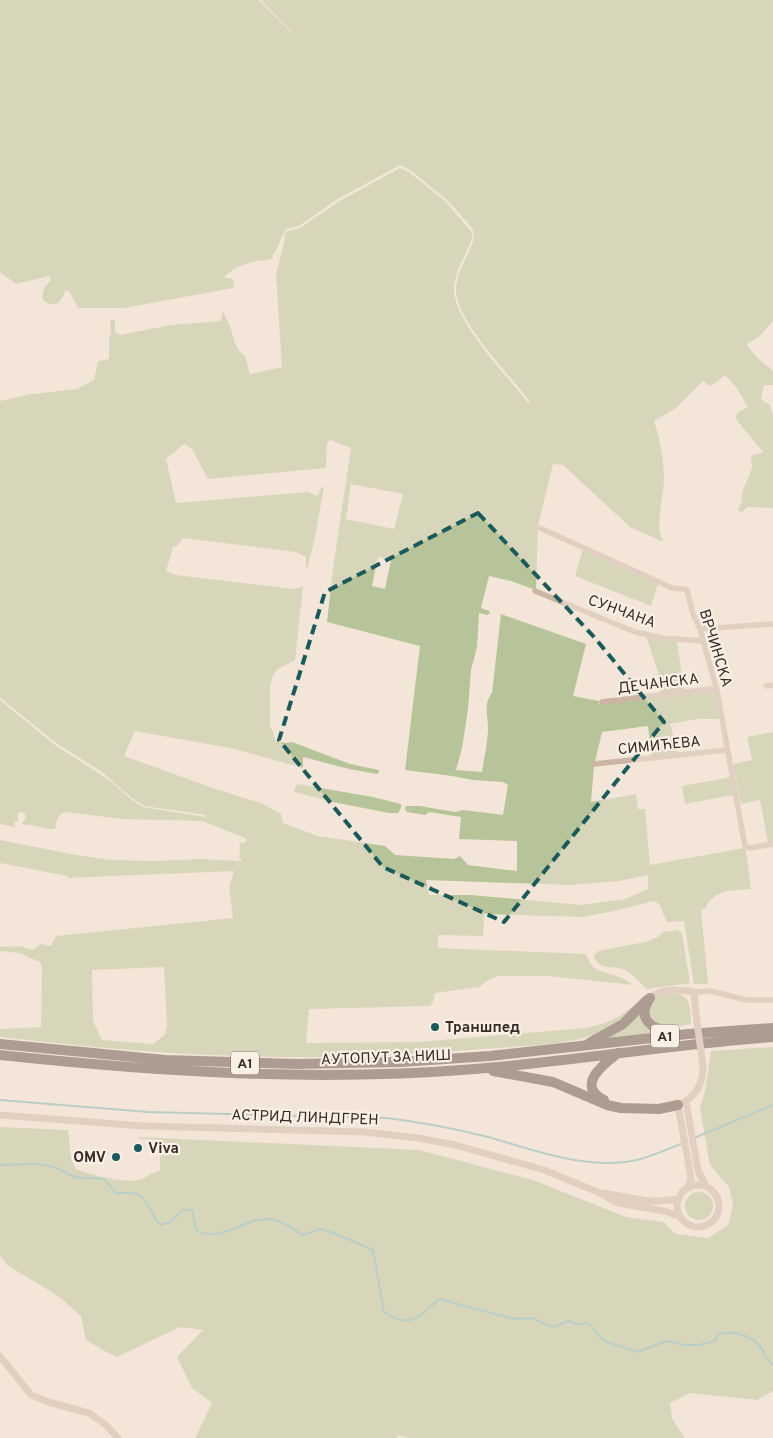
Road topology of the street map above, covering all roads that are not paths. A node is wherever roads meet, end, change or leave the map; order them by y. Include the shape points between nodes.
1 (540, 528) dead end
2 (535, 591) dead end
3 (773, 624) edge
4 (700, 629) junction
5 (702, 640) junction
6 (773, 685) edge
7 (766, 686) dead end
8 (717, 691) junction
9 (602, 702) dead end
10 (727, 750) junction
11 (594, 764) dead end
12 (772, 844) edge
13 (694, 992) junction
14 (650, 998) junction
15 (773, 1000) edge
16 (773, 1028) edge
17 (747, 1030) junction
18 (773, 1037) edge
19 (0, 1044) edge
20 (584, 1046) junction
21 (619, 1053) junction
22 (0, 1055) edge
23 (475, 1069) junction
24 (680, 1104) junction
25 (0, 1115) edge
26 (691, 1158) junction
27 (706, 1186) junction
28 (688, 1188) junction
29 (600, 1193) junction
30 (679, 1199) junction
31 (680, 1217) junction
32 (0, 1356) edge
33 (118, 1438) edge

1 - 4 street, ВРЧИНСКА via 672,588 687,590
2 - 5 street, СУНЧАНА via 635,632 662,638
3 - 4 street
4 - 5 street, ВРЧИНСКА
5 - 8 street, ВРЧИНСКА
6 - 7 street
8 - 9 street, ДЕЧАНСКА via 710,689
8 - 10 street, ВРЧИНСКА
10 - 11 street, СИМИЋЕВА
10 - 12 street, ВРЧИНСКА via 744,846
13 - 14 street via 665,991
13 - 15 street via 711,991 746,1000
13 - 24 street, bridge via 703,1074 692,1096
14 - 17 highway via 645,1014 657,1029 721,1027
14 - 20 highway via 623,1024
16 - 17 highway, АУТОПУТ ЗА НИШ / A1
17 - 20 highway, АУТОПУТ ЗА НИШ / A1
18 - 21 highway, АУТОПУТ ЗА НИШ / A1
19 - 20 highway, АУТОПУТ ЗА НИШ / A1 via 147,1058 297,1064 445,1059
21 - 23 highway, АУТОПУТ ЗА НИШ / A1
21 - 24 highway via 595,1074 592,1085 597,1095 615,1103
22 - 23 highway, АУТОПУТ ЗА НИШ / A1 via 226,1074 324,1075
23 - 24 highway via 553,1082 621,1108 659,1109
24 - 26 street
25 - 29 street, АСТРИД ЛИНДГРЕН via 144,1126 364,1132 419,1138 530,1166
26 - 27 street
26 - 28 street
27 - 28 street
27 - 31 street via 719,1203 719,1212 714,1220 699,1227
28 - 30 street
29 - 30 street, АСТРИД ЛИНДГРЕН via 659,1202
29 - 31 street, АСТРИД ЛИНДГРЕН via 618,1203 670,1212
30 - 31 street
32 - 33 street via 31,1395 89,1413

